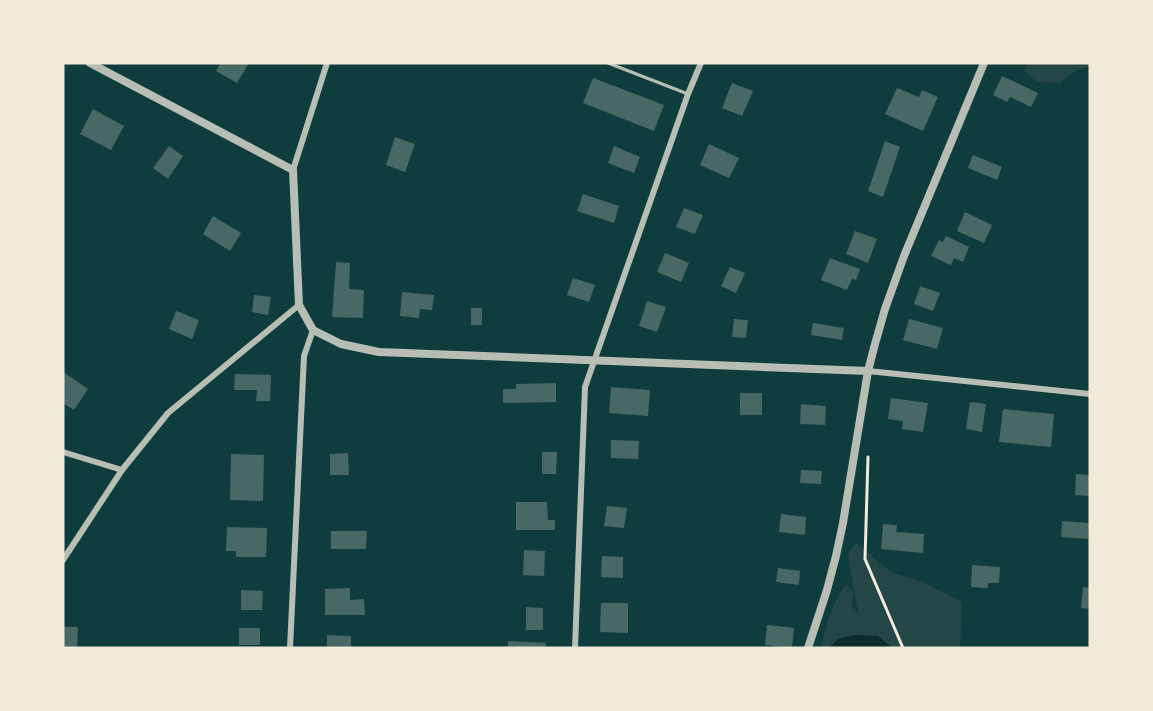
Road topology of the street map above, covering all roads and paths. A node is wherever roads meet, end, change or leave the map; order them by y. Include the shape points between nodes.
1 (90, 63) edge
2 (327, 63) edge
3 (608, 63) edge
4 (700, 63) edge
5 (984, 63) edge
6 (688, 94) junction
7 (293, 170) junction
8 (299, 305) junction
9 (314, 330) junction
10 (594, 361) junction
11 (868, 371) junction
12 (1090, 394) edge
13 (868, 450) dead end
14 (63, 452) edge
15 (122, 470) junction
16 (63, 560) edge
17 (290, 648) edge
18 (575, 648) edge
19 (808, 648) edge
20 (903, 648) edge

1 - 7 street
2 - 7 street
3 - 6 lane
4 - 6 street
5 - 11 street via 904,256
6 - 10 street
7 - 8 street
8 - 9 street
8 - 15 street via 168,413
9 - 10 street via 341,344 379,352
9 - 17 street via 304,356
10 - 11 street
10 - 18 street via 585,387
11 - 12 street
11 - 19 street via 836,556
13 - 20 path via 865,560
14 - 15 street
15 - 16 street

